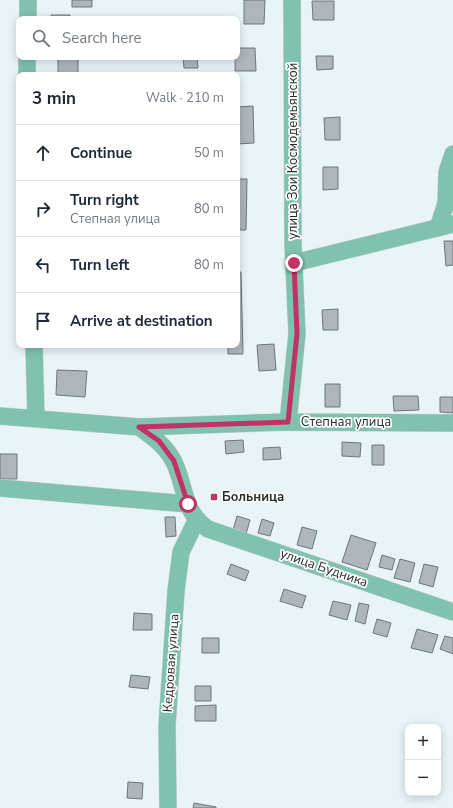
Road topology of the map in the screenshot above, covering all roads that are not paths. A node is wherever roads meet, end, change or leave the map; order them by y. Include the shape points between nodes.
1 (28, 0) edge
2 (292, 0) edge
3 (28, 16) edge
4 (27, 60) edge
5 (27, 72) edge
6 (453, 154) edge
7 (446, 226) edge
8 (294, 263) junction
9 (34, 348) edge
10 (0, 416) edge
11 (36, 418) junction
12 (288, 422) junction
13 (453, 422) edge
14 (139, 427) junction
15 (0, 488) edge
16 (188, 504) junction
17 (196, 521) junction
18 (453, 612) edge
19 (168, 808) edge

1 - 3 street
2 - 8 street, улица Зои Космодемьянской
4 - 5 street
6 - 7 street via 448,172
7 - 8 street
8 - 12 street, улица Зои Космодемьянской via 297,334
9 - 11 street
10 - 11 street, Степная улица
11 - 14 street, Степная улица
12 - 13 street, Степная улица
12 - 14 street, Степная улица
14 - 16 street via 159,441 174,461
15 - 16 street
16 - 17 street
17 - 18 street, улица Будника via 208,529
17 - 19 street, Кедровая улица via 181,552 176,591 167,726

